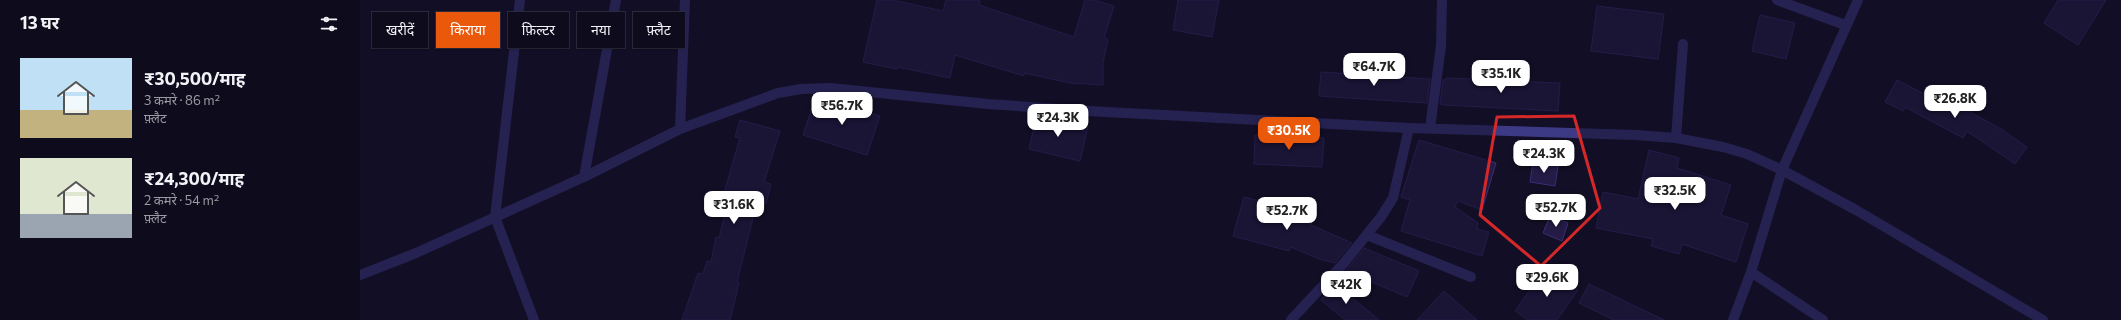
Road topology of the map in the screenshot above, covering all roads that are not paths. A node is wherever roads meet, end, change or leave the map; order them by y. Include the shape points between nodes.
1 (520, 0) edge
2 (616, 0) edge
3 (685, 0) edge
4 (1442, 0) edge
5 (1777, 0) edge
6 (1858, 0) edge
7 (1845, 25) junction
8 (1683, 44) dead end
9 (1409, 128) junction
10 (1430, 128) junction
11 (680, 129) junction
12 (1676, 138) junction
13 (1782, 170) junction
14 (584, 177) junction
15 (495, 217) junction
16 (1367, 235) junction
17 (1751, 272) junction
18 (360, 275) edge
19 (1471, 277) dead end
20 (534, 320) edge
21 (1291, 320) edge
22 (1733, 320) edge
23 (1823, 320) edge
24 (2042, 320) edge

1 - 15 street
2 - 14 street
3 - 11 street
4 - 10 street via 1441,46
5 - 7 street
6 - 7 street
7 - 13 street
8 - 12 street
9 - 10 street
9 - 11 street via 1026,107 830,88 801,89 778,94
9 - 16 street via 1393,198
10 - 12 street
11 - 14 street
12 - 13 street via 1747,154
13 - 17 street
13 - 24 street via 1856,210
14 - 15 street
15 - 18 street
15 - 20 street
16 - 19 street
16 - 21 street
17 - 22 street
17 - 23 street

